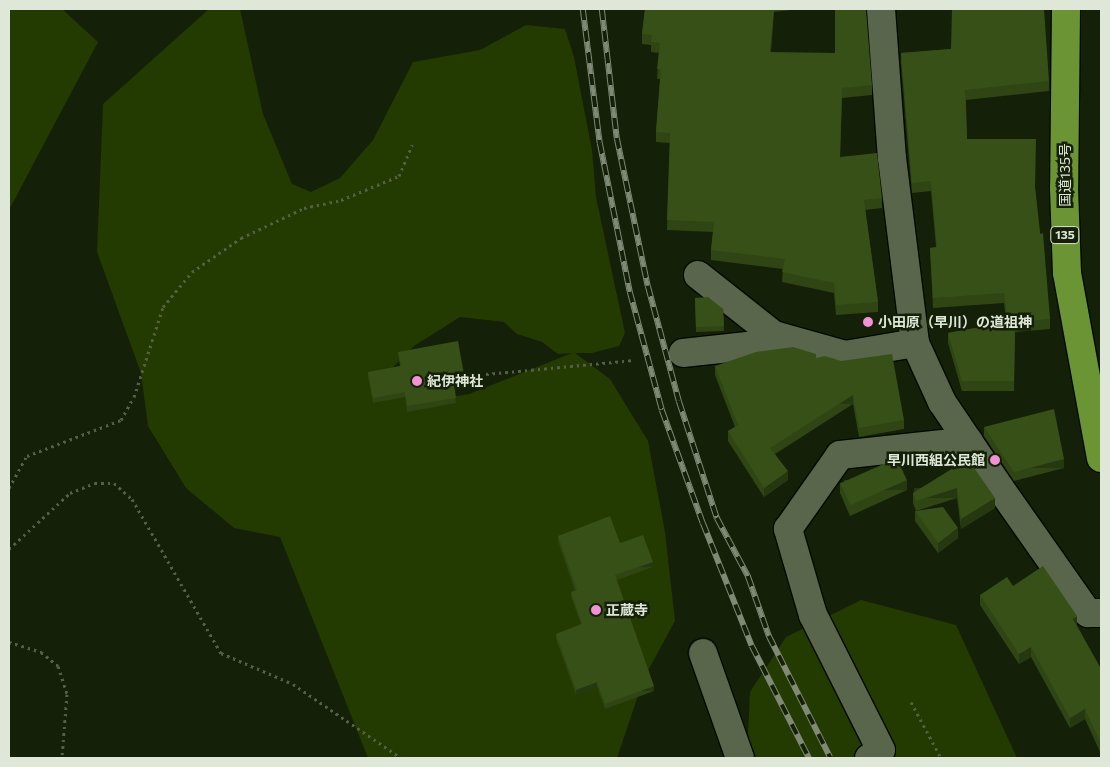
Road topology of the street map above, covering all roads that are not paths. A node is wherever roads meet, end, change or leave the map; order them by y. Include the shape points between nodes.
1 (881, 9) edge
2 (1066, 9) edge
3 (698, 275) dead end
4 (794, 341) junction
5 (915, 343) junction
6 (684, 353) dead end
7 (968, 441) junction
8 (1101, 458) edge
9 (1101, 613) edge
10 (703, 653) dead end
11 (740, 758) edge
12 (869, 758) edge

1 - 5 street via 892,158
2 - 8 highway, 国道135号 / 135 via 1064,188 1067,273
3 - 4 street via 774,335
4 - 5 street via 845,355
4 - 6 street
5 - 7 street via 942,402
7 - 9 street via 1088,613
7 - 12 street via 840,456 788,529 813,615 881,750
10 - 11 street

